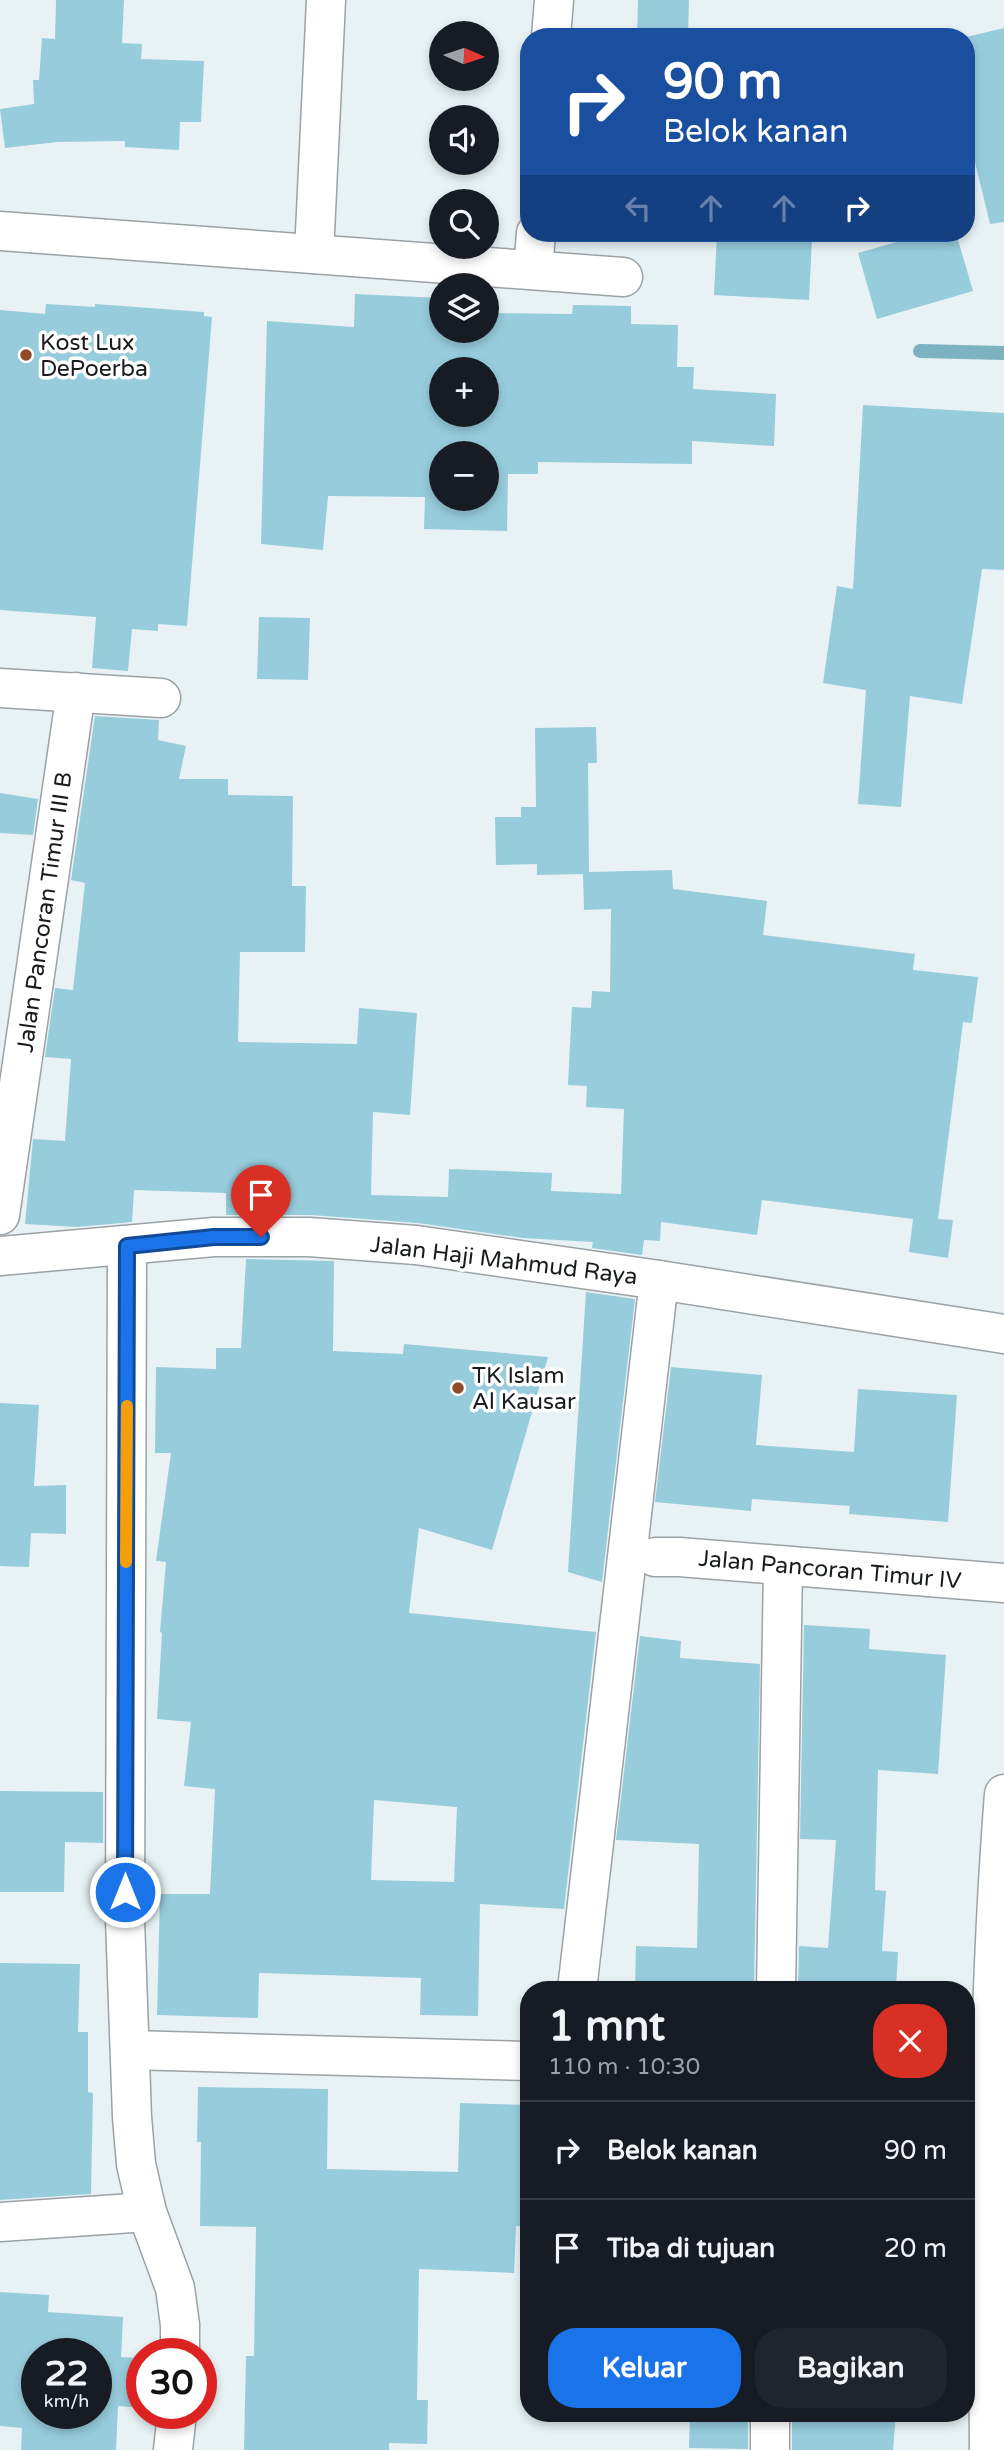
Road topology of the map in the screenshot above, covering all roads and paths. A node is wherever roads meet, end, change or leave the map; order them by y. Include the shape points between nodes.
1 (326, 0) edge
2 (554, 0) edge
3 (552, 28) edge
4 (0, 231) edge
5 (535, 242) edge
6 (314, 254) junction
7 (533, 270) junction
8 (623, 277) dead end
9 (0, 688) edge
10 (76, 692) junction
11 (161, 698) dead end
12 (0, 1215) edge
13 (127, 1246) junction
14 (0, 1256) edge
15 (659, 1280) junction
16 (1004, 1334) edge
17 (655, 1557) dead end
18 (783, 1566) junction
19 (1004, 1583) edge
20 (1004, 1794) edge
21 (578, 1981) edge
22 (776, 1981) edge
23 (998, 1988) edge
24 (130, 2050) junction
25 (520, 2062) edge
26 (148, 2212) junction
27 (0, 2222) edge
28 (180, 2338) edge
29 (771, 2422) edge
30 (175, 2429) edge
31 (173, 2450) edge
32 (770, 2450) edge
33 (989, 2450) edge

1 - 6 street
2 - 3 street
4 - 6 street
5 - 7 street
6 - 7 street
7 - 8 street
9 - 10 street
10 - 11 street
10 - 12 street, Jalan Pancoran Timur III B
13 - 14 street, Jalan Haji Mahmud Raya
13 - 15 street, Jalan Haji Mahmud Raya via 214,1237 309,1237 416,1245
13 - 24 street via 125,1919
15 - 16 street, Jalan Haji Mahmud Raya
15 - 21 street
17 - 18 street, Jalan Pancoran Timur IV
18 - 19 street, Jalan Pancoran Timur IV
18 - 22 street
20 - 23 street
23 - 33 street via 987,2258
24 - 25 street
24 - 26 street via 136,2164
26 - 27 street
26 - 28 street via 175,2288
29 - 32 street
30 - 31 street

